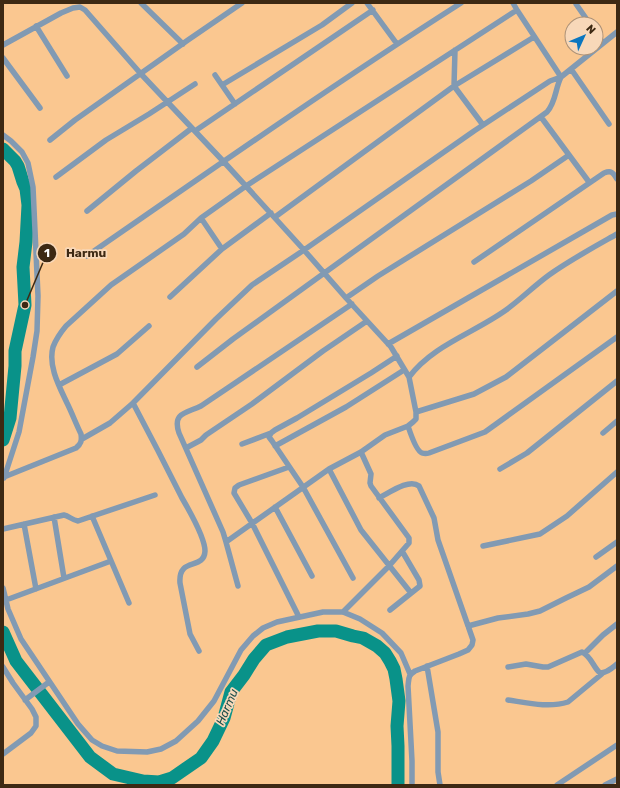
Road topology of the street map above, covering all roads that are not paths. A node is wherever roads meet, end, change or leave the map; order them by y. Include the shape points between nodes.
1 (141, 3) edge
2 (242, 3) edge
3 (352, 3) edge
4 (367, 3) edge
5 (461, 3) edge
6 (514, 3) edge
7 (576, 4) dead end
8 (373, 10) junction
9 (517, 10) junction
10 (584, 16) edge
11 (36, 26) junction
12 (617, 32) edge
13 (534, 37) junction
14 (604, 42) edge
15 (183, 44) junction
16 (397, 44) junction
17 (3, 45) edge
18 (455, 50) junction
19 (587, 56) edge
20 (3, 58) edge
21 (571, 69) junction
22 (141, 74) junction
23 (215, 75) dead end
24 (67, 76) dead end
25 (561, 77) junction
26 (195, 84) dead end
27 (222, 85) junction
28 (454, 86) junction
29 (167, 102) junction
30 (235, 104) junction
31 (40, 108) dead end
32 (541, 117) junction
33 (609, 124) dead end
34 (483, 125) junction
35 (193, 129) junction
36 (3, 135) edge
37 (50, 140) dead end
38 (569, 155) junction
39 (224, 162) junction
40 (56, 177) dead end
41 (617, 179) edge
42 (589, 182) junction
43 (246, 186) junction
44 (87, 211) dead end
45 (617, 214) edge
46 (273, 215) junction
47 (201, 218) junction
48 (617, 234) edge
49 (222, 249) junction
50 (304, 250) junction
51 (87, 256) dead end
52 (474, 262) dead end
53 (325, 273) junction
54 (617, 291) edge
55 (170, 297) dead end
56 (346, 298) junction
57 (352, 304) junction
58 (367, 321) junction
59 (149, 326) dead end
60 (617, 338) edge
61 (388, 344) junction
62 (397, 356) junction
63 (197, 367) dead end
64 (404, 370) junction
65 (409, 377) junction
66 (617, 381) edge
67 (59, 385) junction
68 (133, 403) junction
69 (416, 412) junction
70 (617, 421) edge
71 (408, 426) junction
72 (271, 432) junction
73 (603, 433) dead end
74 (82, 439) junction
75 (242, 444) dead end
76 (275, 446) junction
77 (186, 448) junction
78 (361, 452) junction
79 (289, 467) junction
80 (329, 469) junction
81 (500, 469) dead end
82 (617, 472) edge
83 (3, 478) edge
84 (304, 487) junction
85 (155, 494) dead end
86 (379, 498) junction
87 (275, 507) junction
88 (92, 516) junction
89 (54, 517) junction
90 (252, 523) junction
91 (24, 524) junction
92 (3, 529) edge
93 (226, 542) junction
94 (617, 542) edge
95 (483, 546) dead end
96 (402, 551) junction
97 (596, 558) dead end
98 (111, 561) junction
99 (389, 566) junction
100 (617, 566) edge
101 (312, 576) dead end
102 (64, 578) junction
103 (353, 578) dead end
104 (238, 586) dead end
105 (3, 588) edge
106 (36, 589) junction
107 (411, 593) junction
108 (6, 600) junction
109 (129, 603) dead end
110 (390, 610) dead end
111 (343, 612) junction
112 (299, 617) junction
113 (617, 624) edge
114 (468, 626) junction
115 (200, 651) dead end
116 (585, 653) junction
117 (617, 664) edge
118 (427, 666) junction
119 (3, 667) edge
120 (508, 668) dead end
121 (603, 673) junction
122 (410, 674) junction
123 (50, 682) junction
124 (25, 700) junction
125 (508, 700) dead end
126 (617, 745) edge
127 (3, 754) edge
128 (617, 779) edge
129 (412, 785) edge
130 (440, 785) edge
131 (557, 785) edge
132 (605, 785) edge

1 - 15 street
2 - 15 street
3 - 27 street via 322,25
4 - 8 street
5 - 16 street
6 - 9 street
7 - 10 street
8 - 16 street
8 - 30 street
9 - 13 street
9 - 18 street
11 - 17 street
11 - 22 street via 61,13 80,7
11 - 24 street
12 - 14 street
13 - 25 street
13 - 28 street
15 - 22 street
16 - 39 street
18 - 28 street
18 - 43 street
19 - 21 street
20 - 31 street
21 - 25 street
21 - 33 street
22 - 29 street
22 - 37 street
23 - 27 street
25 - 32 street via 552,106
25 - 34 street via 550,81
26 - 29 street
27 - 30 street
28 - 34 street
28 - 46 street
29 - 35 street
29 - 40 street via 106,140
30 - 35 street
32 - 38 street
32 - 53 street
34 - 50 street
35 - 39 street
35 - 44 street
36 - 83 street via 22,152 28,162 33,187 38,296 37,331 19,432
38 - 42 street
38 - 56 street
39 - 43 street
39 - 51 street
41 - 42 street via 608,171
42 - 52 street
43 - 46 street
43 - 47 street
45 - 61 street via 572,237
46 - 49 street
46 - 50 street
47 - 49 street
47 - 67 street via 184,234 111,285 66,326 53,348 52,362
48 - 65 street via 550,275 505,310 434,352
49 - 55 street
50 - 53 street
50 - 68 street via 252,286
53 - 56 street
53 - 63 street via 233,338
54 - 69 street via 506,377 474,394
56 - 57 street
57 - 58 street
57 - 77 street via 201,406 181,415 176,425
58 - 61 street
58 - 77 street via 201,440
59 - 67 street via 117,354
60 - 71 street via 485,432 424,454 417,448
61 - 62 street
62 - 64 street
62 - 72 street
64 - 65 street
64 - 76 street via 346,407
65 - 69 street
66 - 81 street via 527,453
67 - 74 street
68 - 74 street via 110,423
68 - 115 street via 203,540 205,555 202,560 185,567 179,576 190,634
69 - 71 street via 416,419
70 - 73 street
71 - 78 street via 385,435
72 - 75 street
72 - 76 street via 270,436
74 - 83 street via 76,448
76 - 79 street
77 - 93 street
78 - 80 street
78 - 86 street via 371,474 370,486
79 - 84 street
79 - 90 street via 235,488 234,493
80 - 84 street
80 - 99 street via 361,530
82 - 95 street via 567,516 540,534
84 - 87 street
84 - 103 street
85 - 88 street
86 - 96 street via 409,538 410,543
86 - 114 street via 404,485 416,483 419,486 434,518 438,540
87 - 90 street
87 - 101 street
88 - 89 street via 78,521 64,515
88 - 98 street
89 - 91 street
89 - 102 street
90 - 93 street
90 - 112 street
91 - 92 street
91 - 106 street
93 - 104 street
94 - 97 street
96 - 99 street
96 - 107 street via 420,580 420,586
98 - 102 street
98 - 109 street
99 - 107 street
99 - 111 street
100 - 114 street via 590,588 540,611
102 - 106 street
105 - 108 street
106 - 108 street
107 - 110 street
108 - 123 street via 21,639
111 - 112 street via 324,612
111 - 122 street via 382,633 401,653
112 - 123 street via 277,622 253,636 241,650 214,702 198,721 176,740 160,749 147,752 117,751 92,740
113 - 116 street
114 - 118 street via 473,640 468,650
116 - 120 street via 548,667 526,664
116 - 121 street via 597,670
117 - 121 street
118 - 122 street
118 - 130 street via 438,732
119 - 124 street
121 - 125 street via 568,702 561,704
122 - 129 street via 408,686
123 - 124 street
124 - 127 street via 36,717 36,726
126 - 131 street
128 - 132 street

